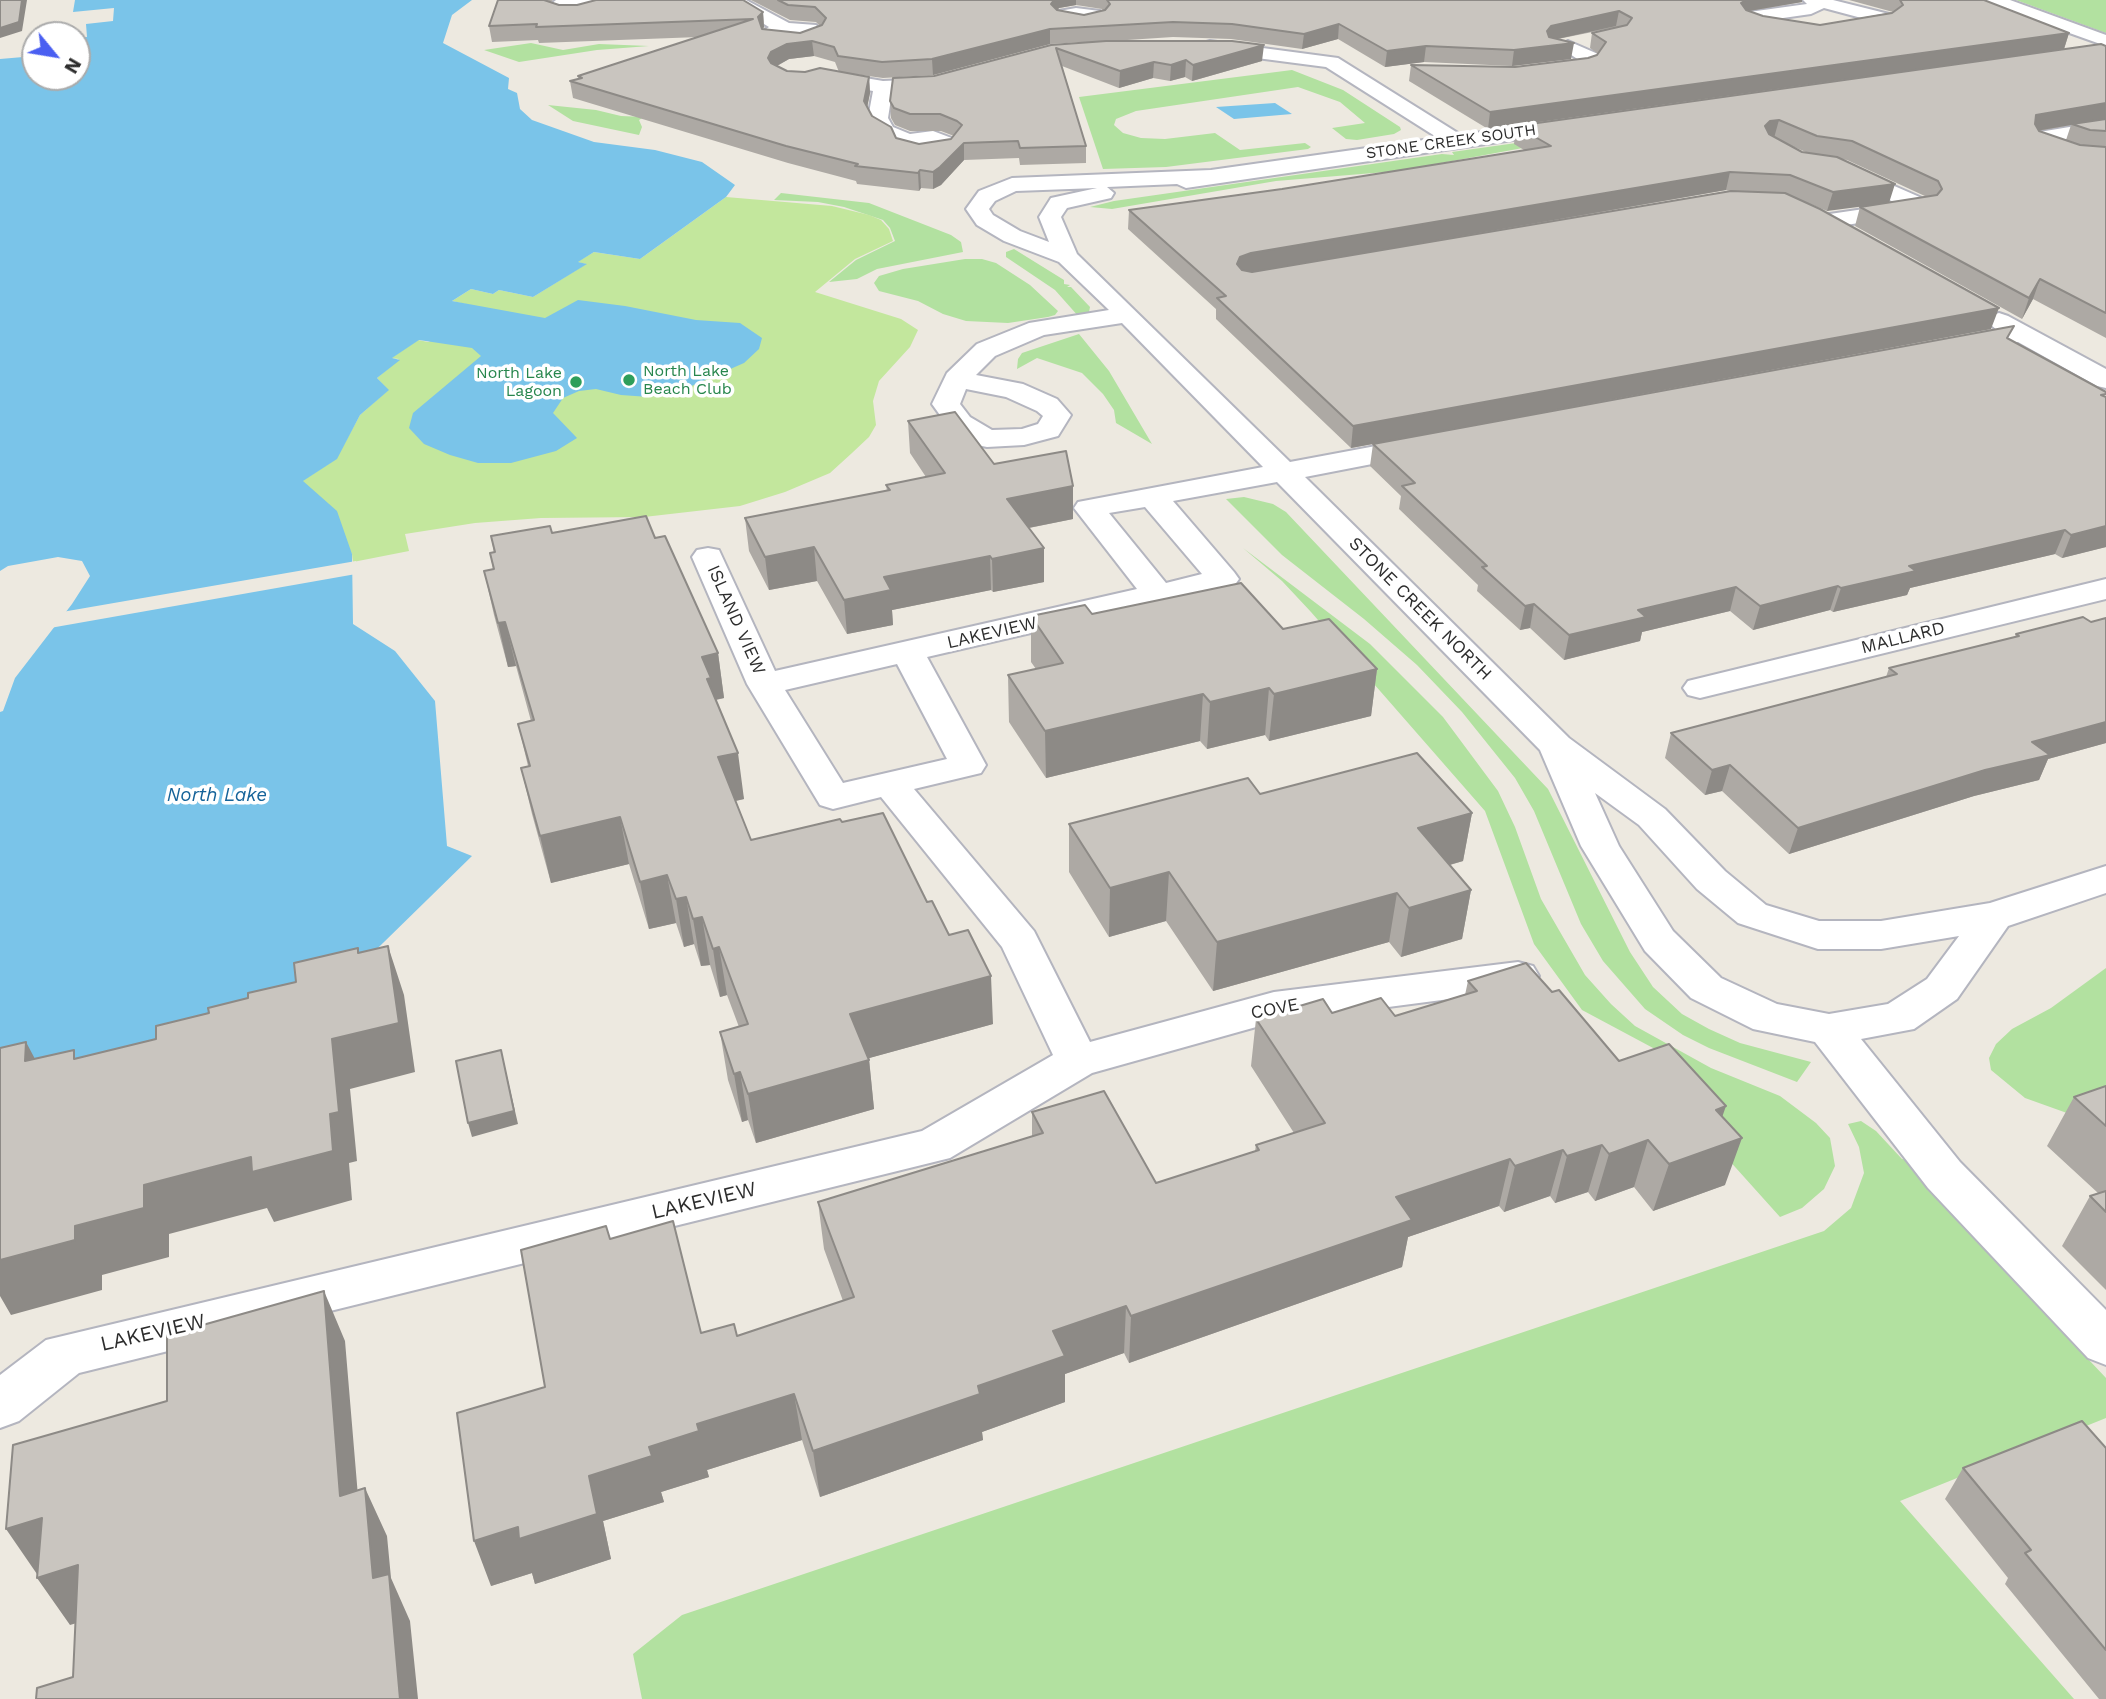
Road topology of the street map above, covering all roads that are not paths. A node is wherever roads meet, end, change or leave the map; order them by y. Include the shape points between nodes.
1 (733, 0) edge
2 (1994, 0) edge
3 (1816, 1) edge
4 (595, 7) edge
5 (617, 7) edge
6 (1084, 23) edge
7 (785, 28) edge
8 (1804, 31) edge
9 (1829, 31) edge
10 (1099, 40) edge
11 (1596, 40) edge
12 (2106, 41) edge
13 (1196, 47) edge
14 (1568, 47) junction
15 (1545, 50) edge
16 (2106, 51) edge
17 (2078, 54) edge
18 (812, 74) edge
19 (1524, 74) edge
20 (1385, 76) dead end
21 (959, 78) edge
22 (1359, 79) junction
23 (883, 87) junction
24 (1581, 124) edge
25 (2106, 128) edge
26 (908, 140) edge
27 (1457, 141) junction
28 (2106, 158) edge
29 (1827, 166) edge
30 (1211, 176) junction
31 (1859, 241) edge
32 (1067, 257) junction
33 (1975, 307) edge
34 (1126, 315) junction
35 (2021, 334) junction
36 (1939, 349) edge
37 (956, 379) dead end
38 (2106, 380) edge
39 (1447, 442) edge
40 (1283, 472) junction
41 (1153, 497) junction
42 (708, 557) dead end
43 (2106, 589) edge
44 (1158, 594) junction
45 (908, 652) junction
46 (764, 684) junction
47 (1700, 688) dead end
48 (1556, 746) junction
49 (891, 785) junction
50 (2106, 879) edge
51 (1994, 916) junction
52 (1518, 976) edge
53 (1829, 1029) junction
54 (1078, 1061) junction
55 (2106, 1343) edge
56 (0, 1405) edge

1 - 7 street
2 - 12 street
3 - 8 street via 1811,9 1749,17 1766,25
3 - 9 street via 1887,19
4 - 5 street
6 - 10 street
11 - 14 street
13 - 22 street via 1331,62
14 - 15 street
14 - 19 street via 1591,58 1585,65
16 - 17 street
18 - 23 street
20 - 22 street
21 - 23 street
22 - 27 street
23 - 26 street via 878,118 885,131
24 - 27 street, STONE CREEK SOUTH
25 - 28 street via 2040,137 2041,143 2081,157
27 - 30 street, STONE CREEK SOUTH
29 - 31 street via 1923,207 1814,217
30 - 32 street, STONE CREEK SOUTH via 1059,203 1049,218
30 - 32 street, STONE CREEK SOUTH via 1012,185 987,196 977,209 985,220 1012,236
32 - 34 street, STONE CREEK SOUTH
33 - 35 street
34 - 37 street via 1038,328 986,350
34 - 40 street, STONE CREEK SOUTH
35 - 36 street
35 - 38 street
39 - 40 street
40 - 41 street
40 - 48 street, STONE CREEK NORTH
41 - 44 street, LAKEVIEW via 1223,579
41 - 44 street via 1089,508
42 - 46 street, ISLAND VIEW
43 - 47 street, MALLARD
44 - 45 street, LAKEVIEW
45 - 46 street, LAKEVIEW
45 - 49 street via 968,765
46 - 49 street via 833,797
48 - 51 street, STONE CREEK NORTH via 1652,817 1711,880 1752,914 1818,934 1881,935
48 - 53 street, STONE CREEK NORTH via 1600,846 1659,941 1706,988 1768,1018
49 - 54 street via 1020,941
50 - 51 street, STONE CREEK NORTH
51 - 53 street, STONE CREEK NORTH via 1942,989 1899,1018
52 - 54 street, COVE via 1273,1007
53 - 55 street via 1944,1175
54 - 56 street, LAKEVIEW via 934,1146 64,1355

